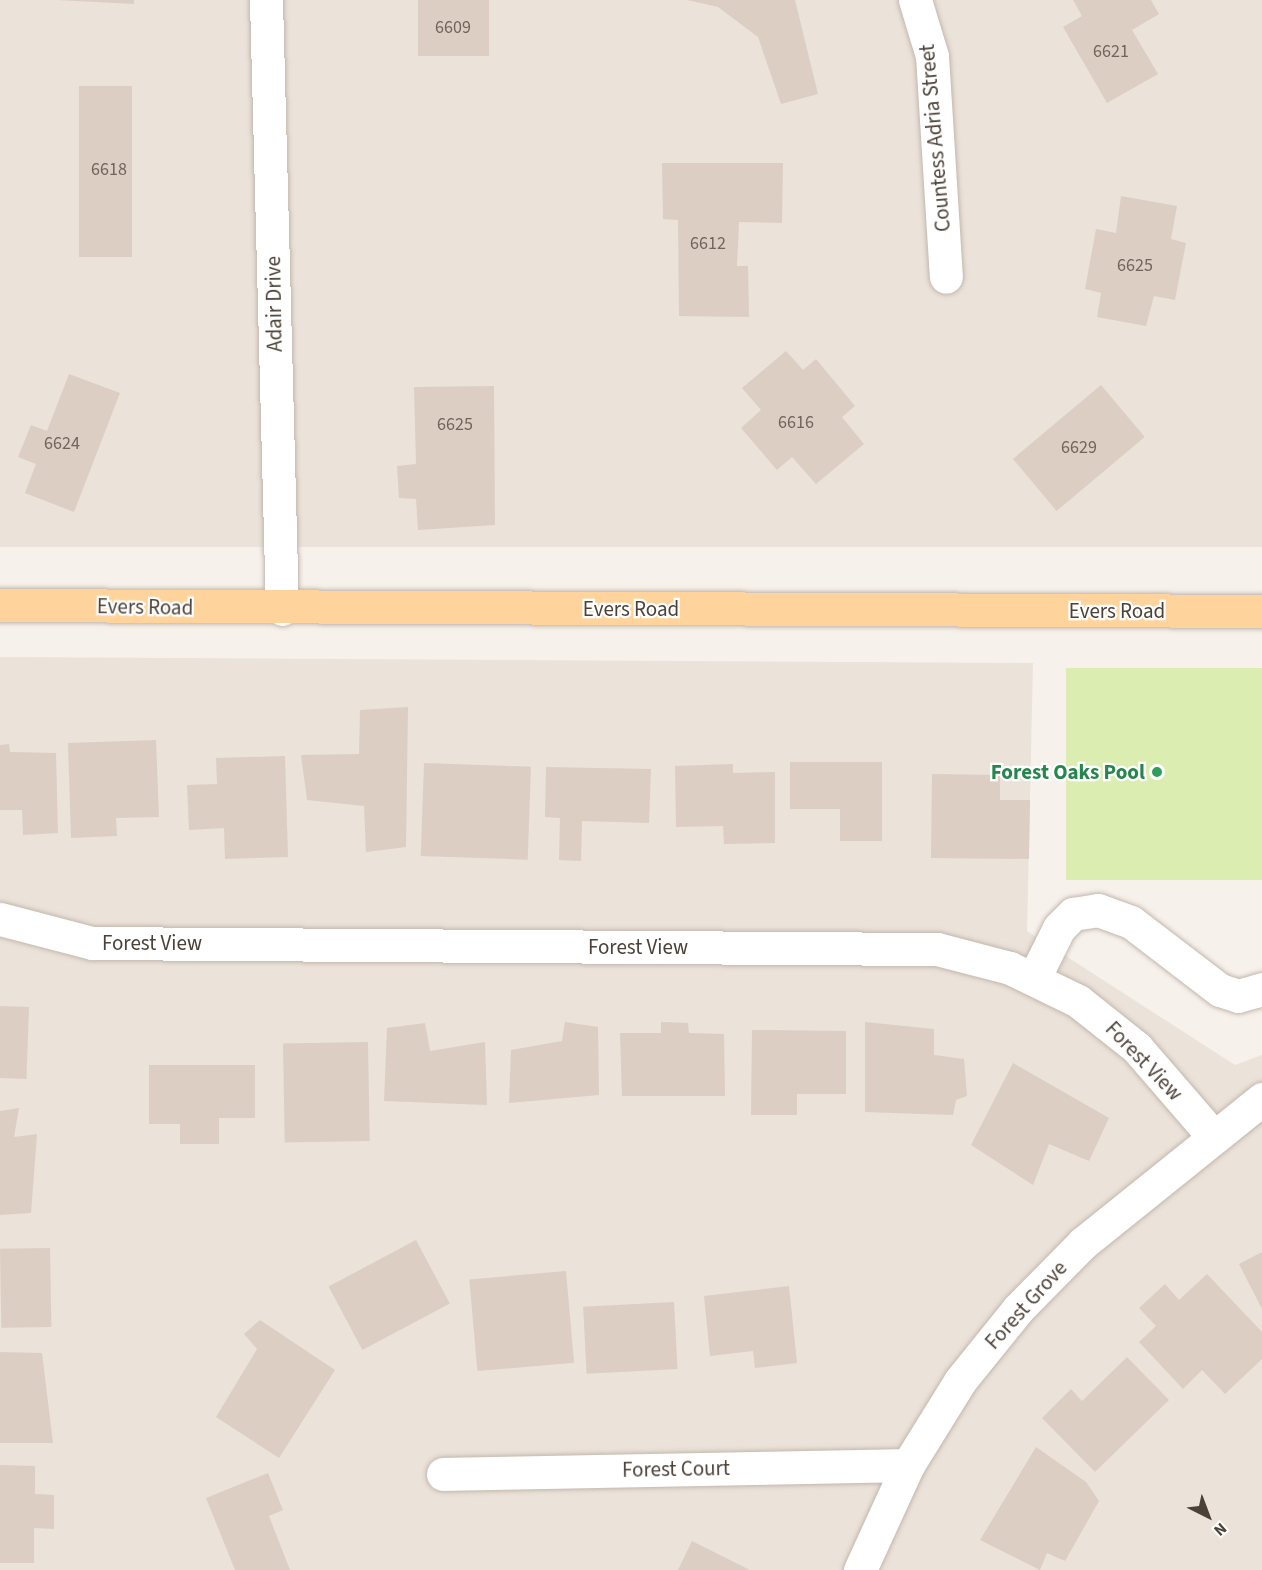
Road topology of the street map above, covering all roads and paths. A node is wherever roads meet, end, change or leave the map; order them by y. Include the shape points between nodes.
1 (266, 0) edge
2 (915, 0) edge
3 (946, 277) dead end
4 (0, 605) edge
5 (282, 609) junction
6 (1262, 611) edge
7 (0, 919) edge
8 (1034, 978) junction
9 (1262, 989) edge
10 (1262, 1099) edge
11 (1213, 1136) junction
12 (908, 1465) junction
13 (443, 1474) dead end
14 (860, 1570) edge

1 - 5 street, Adair Drive
2 - 3 street, Countess Adria Street via 932,56
4 - 5 main road, Evers Road
5 - 6 main road, Evers Road
7 - 8 street, Forest View via 92,943 937,949
8 - 9 street via 1059,928 1073,914 1098,910 1131,922 1220,990 1238,996
8 - 11 street, Forest View via 1078,1001 1137,1048
10 - 11 street, Forest Grove
11 - 12 street, Forest Grove via 1083,1243 1018,1309 960,1381
12 - 13 street, Forest Court
12 - 14 street, Forest Grove

